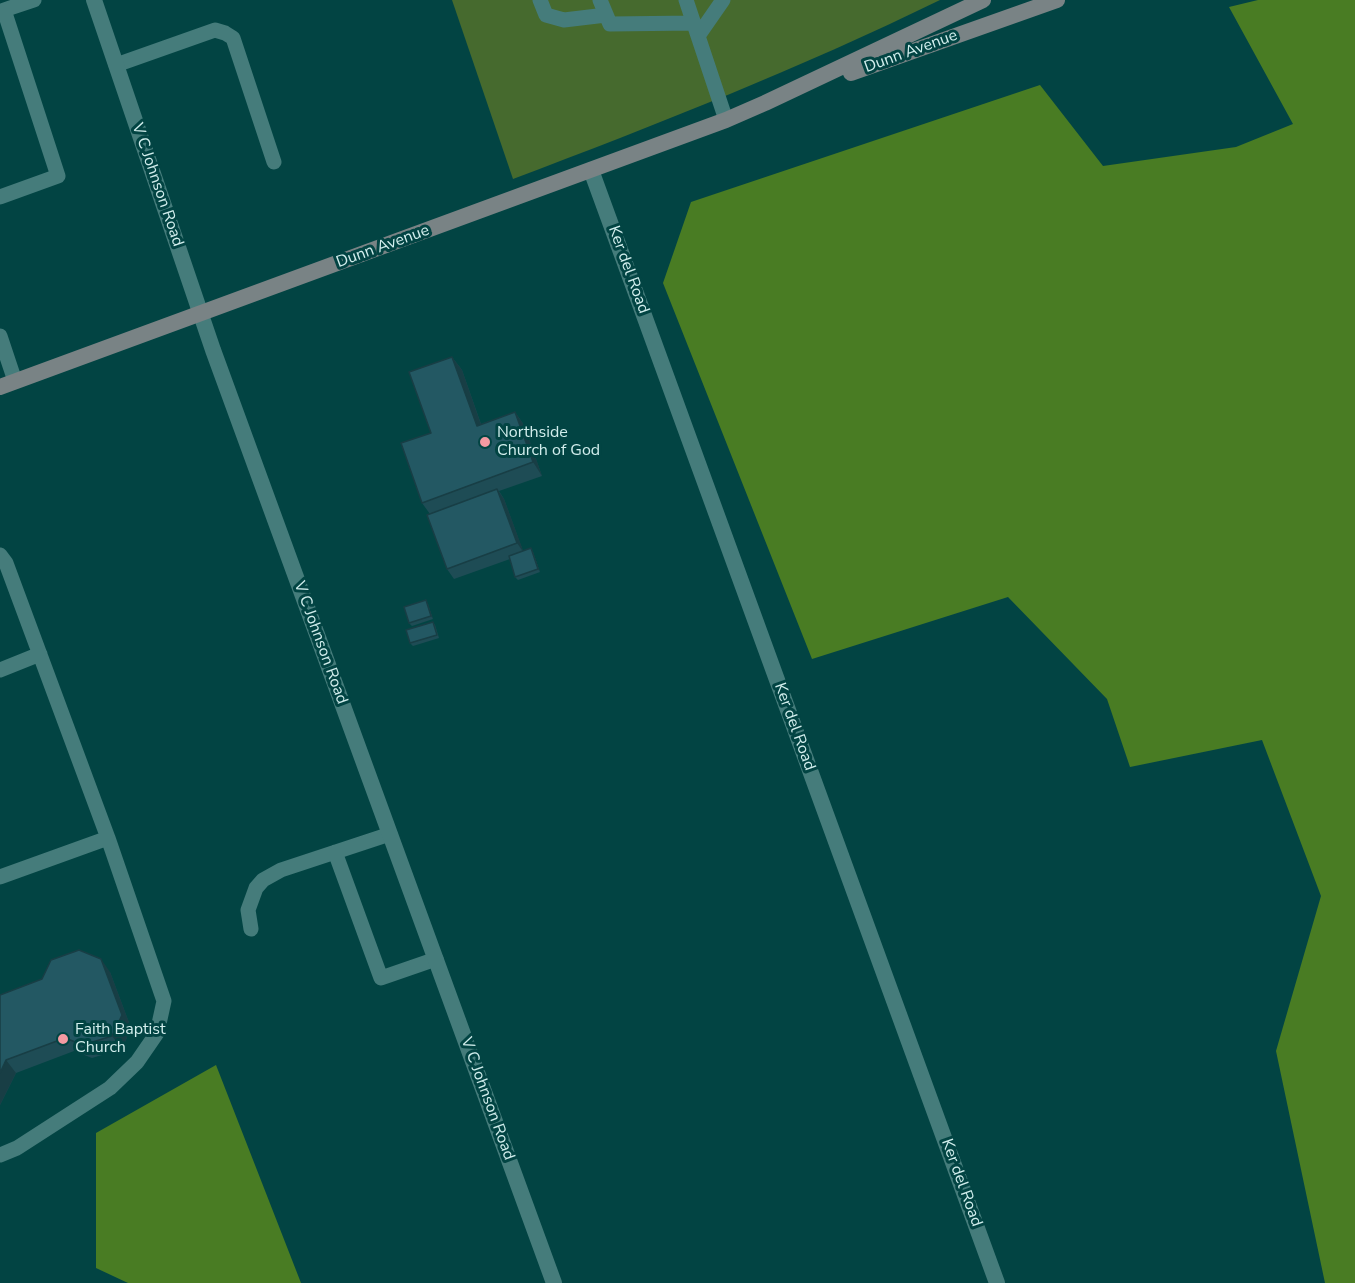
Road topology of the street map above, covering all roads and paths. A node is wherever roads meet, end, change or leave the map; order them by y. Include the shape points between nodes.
1 (34, 0) edge
2 (94, 0) edge
3 (540, 0) edge
4 (600, 0) edge
5 (686, 0) edge
6 (723, 0) edge
7 (983, 0) edge
8 (1057, 0) edge
9 (606, 15) junction
10 (696, 30) junction
11 (116, 65) junction
12 (765, 104) junction
13 (726, 120) junction
14 (274, 162) dead end
15 (591, 170) junction
16 (0, 197) edge
17 (200, 314) junction
18 (0, 336) edge
19 (8, 384) edge
20 (0, 555) edge
21 (40, 654) junction
22 (0, 670) edge
23 (390, 834) junction
24 (108, 838) junction
25 (335, 852) junction
26 (0, 877) edge
27 (251, 929) dead end
28 (436, 959) junction
29 (0, 1155) edge
30 (554, 1283) edge
31 (997, 1283) edge

1 - 16 lane via 4,10 58,176
2 - 11 street, V C Johnson Road
3 - 9 lane via 546,15 564,20
4 - 9 lane
5 - 10 lane
6 - 10 lane
7 - 12 main road, Dunn Avenue
8 - 12 main road, Dunn Avenue
9 - 10 lane via 610,24
10 - 13 lane
11 - 14 lane via 215,30 225,33 232,39
11 - 17 street, V C Johnson Road
12 - 13 main road, Dunn Avenue
13 - 15 main road, Dunn Avenue
15 - 17 main road, Dunn Avenue
15 - 31 street, Ker del Road
17 - 19 main road, Dunn Avenue
17 - 23 street, V C Johnson Road
18 - 19 lane
20 - 21 lane
21 - 22 lane
21 - 24 lane
23 - 25 lane
23 - 28 street, V C Johnson Road
24 - 26 lane
24 - 29 lane via 164,1001 157,1034 137,1062 110,1088
25 - 27 lane via 263,880 249,909
25 - 28 lane via 381,978
28 - 30 street, V C Johnson Road

